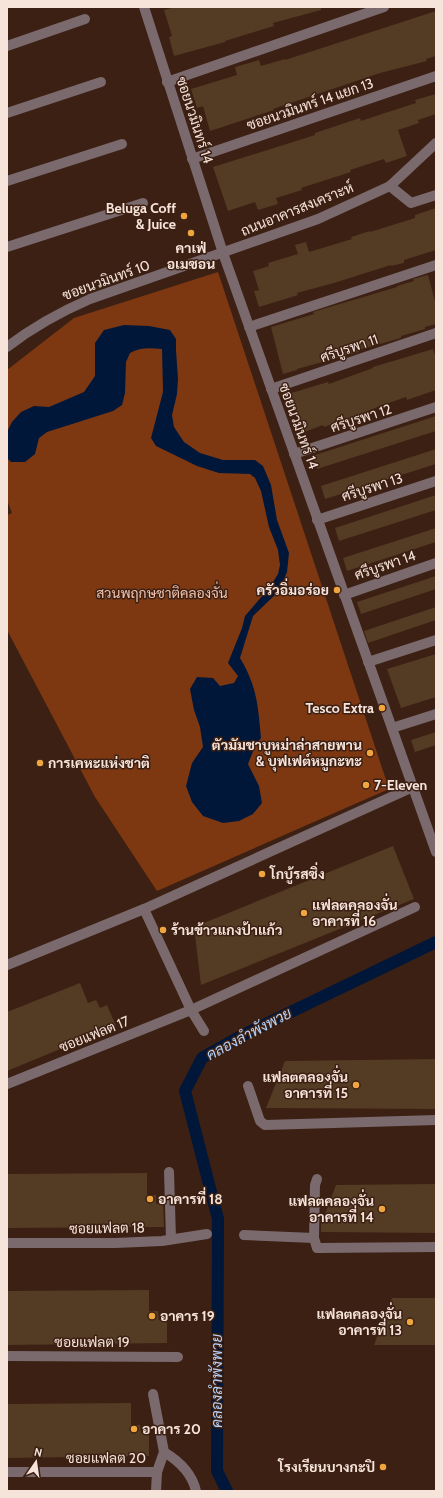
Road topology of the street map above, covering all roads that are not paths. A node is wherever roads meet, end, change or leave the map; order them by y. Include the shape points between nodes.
1 (144, 7) edge
2 (384, 7) edge
3 (85, 19) dead end
4 (7, 46) edge
5 (436, 76) edge
6 (101, 82) dead end
7 (167, 82) junction
8 (7, 113) edge
9 (436, 143) edge
10 (122, 144) dead end
11 (192, 158) junction
12 (7, 181) edge
13 (390, 186) junction
14 (436, 195) edge
15 (143, 203) dead end
16 (7, 247) edge
17 (222, 253) junction
18 (436, 265) edge
19 (249, 327) junction
20 (436, 334) edge
21 (7, 347) edge
22 (271, 389) junction
23 (436, 408) edge
24 (294, 454) junction
25 (436, 481) edge
26 (317, 520) junction
27 (436, 563) edge
28 (344, 595) junction
29 (436, 640) edge
30 (368, 662) junction
31 (436, 714) edge
32 (392, 728) junction
33 (413, 787) junction
34 (432, 831) edge
35 (436, 852) edge
36 (415, 907) dead end
37 (144, 909) junction
38 (7, 965) edge
39 (191, 1010) junction
40 (204, 1030) dead end
41 (7, 1084) edge
42 (248, 1086) dead end
43 (436, 1120) edge
44 (169, 1172) dead end
45 (317, 1179) dead end
46 (207, 1234) dead end
47 (244, 1235) dead end
48 (314, 1238) junction
49 (171, 1239) junction
50 (7, 1243) edge
51 (436, 1247) edge
52 (7, 1356) edge
53 (178, 1356) dead end
54 (153, 1394) dead end
55 (164, 1452) junction
56 (7, 1472) edge
57 (156, 1472) junction
58 (156, 1491) edge
59 (196, 1491) edge

1 - 7 street, ซอยนวมินทร์ 14
2 - 7 street
3 - 4 street
5 - 11 street, ซอยนวมินทร์ 14 แยก 13
6 - 8 street
7 - 11 street, ซอยนวมินทร์ 14
9 - 13 street, ถนนอาคารสงเคราะห์
10 - 12 street
11 - 17 street, ซอยนวมินทร์ 14
13 - 14 street via 411,203
13 - 17 street, ถนนอาคารสงเคราะห์ via 318,220
15 - 16 street
17 - 19 street, ซอยนวมินทร์ 14
17 - 21 street, ซอยนวมินทร์ 10 via 64,310
18 - 19 street
19 - 22 street, ซอยนวมินทร์ 14
20 - 22 street, ศรีบูรพา 11
22 - 24 street, ซอยนวมินทร์ 14
23 - 24 street, ศรีบูรพา 12
24 - 26 street, ซอยนวมินทร์ 14
25 - 26 street, ศรีบูรพา 13
26 - 28 street, ซอยนวมินทร์ 14
27 - 28 street, ศรีบูรพา 14
28 - 30 street, ซอยนวมินทร์ 14
29 - 30 street
30 - 32 street, ซอยนวมินทร์ 14
31 - 32 street
32 - 33 street, ซอยนวมินทร์ 14
33 - 34 street, ซอยนวมินทร์ 14
33 - 37 street
34 - 35 street, ซอยนวมินทร์ 14
36 - 39 street, ซอยแฟลต 17
37 - 38 street
37 - 39 street
39 - 40 street
39 - 41 street, ซอยแฟลต 17
42 - 43 street via 260,1121 265,1125
44 - 49 street
45 - 48 street
46 - 49 street, ซอยแฟลต 18
47 - 48 street
48 - 51 street via 317,1248
49 - 50 street, ซอยแฟลต 18 via 115,1243
52 - 53 street, ซอยแฟลต 19
54 - 55 street
55 - 57 street
55 - 59 street via 184,1467
56 - 57 street, ซอยแฟลต 20
57 - 58 street

